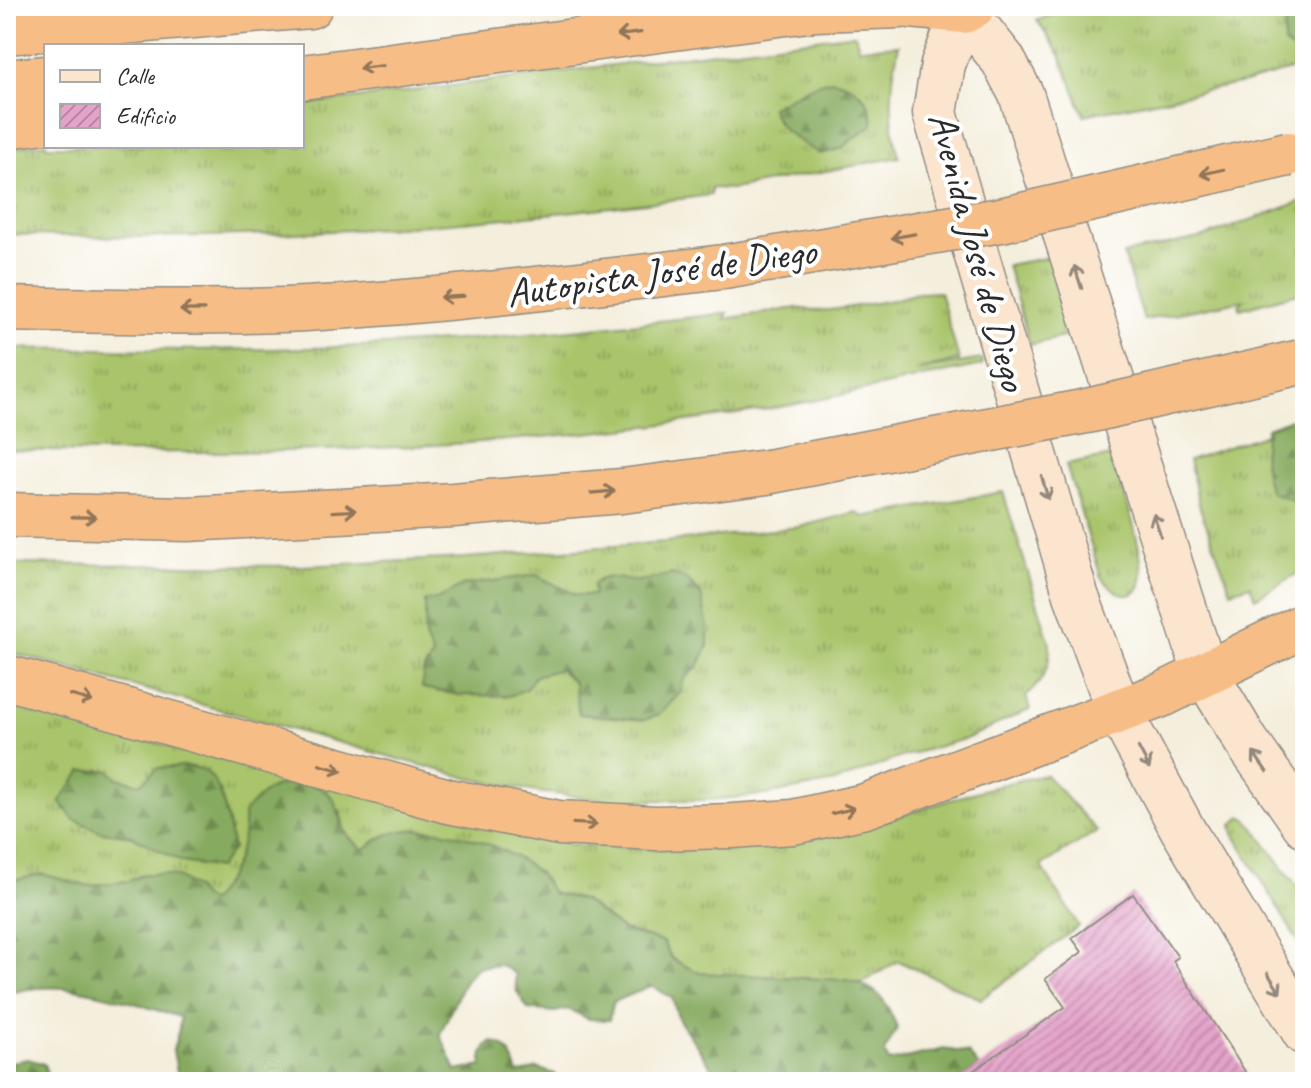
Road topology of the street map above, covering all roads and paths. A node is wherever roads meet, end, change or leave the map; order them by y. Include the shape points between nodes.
1 (310, 6) edge
2 (901, 6) edge
3 (910, 6) edge
4 (968, 8) edge
5 (6, 32) edge
6 (305, 75) edge
7 (44, 78) edge
8 (6, 82) edge
9 (44, 121) edge
10 (6, 126) edge
11 (1296, 151) edge
12 (6, 309) edge
13 (1305, 361) edge
14 (6, 515) edge
15 (1305, 625) edge
16 (1205, 673) junction
17 (6, 677) edge
18 (1119, 711) junction
19 (1305, 825) edge
20 (1305, 1033) edge

1 - 5 highway
2 -> 6 highway via 816,9
3 - 4 highway
16 -> 4 main road, Avenida José de Diego via 1021,94
4 -> 18 main road, Avenida José de Diego via 943,64 935,113 1076,595
7 - 8 highway
9 - 10 highway
11 -> 12 highway, Autopista José de Diego, bridge via 1001,220 724,267 480,295 284,310
14 -> 13 highway, bridge via 188,519 622,491 767,472 1087,411
15 - 16 highway
16 - 18 highway
19 -> 16 main road, Avenida José de Diego
17 -> 18 highway via 448,801 559,823 656,828 793,822 865,806
18 -> 20 main road, Avenida José de Diego via 1183,830

